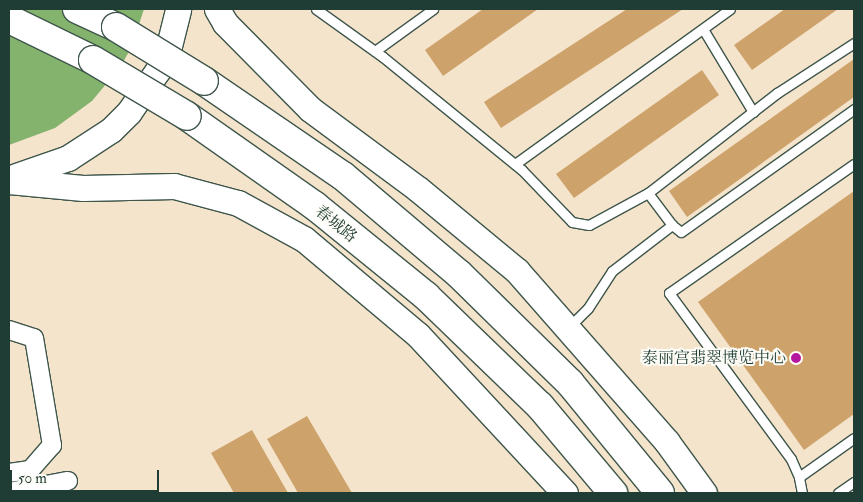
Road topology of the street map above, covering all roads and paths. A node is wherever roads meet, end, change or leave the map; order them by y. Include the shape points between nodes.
1 (77, 9) edge
2 (178, 9) edge
3 (217, 9) edge
4 (316, 9) edge
5 (433, 9) edge
6 (730, 9) edge
7 (9, 19) edge
8 (703, 29) junction
9 (854, 43) edge
10 (375, 51) junction
11 (854, 109) edge
12 (753, 112) junction
13 (514, 164) junction
14 (854, 164) edge
15 (9, 179) edge
16 (648, 193) junction
17 (672, 225) junction
18 (568, 328) junction
19 (9, 330) edge
20 (854, 438) edge
21 (9, 473) edge
22 (799, 477) junction
23 (68, 482) dead end
24 (854, 482) edge
25 (9, 492) edge
26 (565, 493) edge
27 (613, 493) edge
28 (660, 493) edge
29 (704, 493) edge
30 (802, 493) edge
31 (838, 493) edge

1 - 28 main road, bridge via 116,28 204,81 344,176 459,274 570,383
2 - 15 main road via 169,46 158,70 129,112 111,130 68,158
3 - 18 main road via 226,23 310,109 457,221 516,271
4 - 10 lane
5 - 10 lane
6 - 8 lane
7 - 27 main road, 春城路, bridge via 93,60 187,116 315,206 426,296 540,406
8 - 12 lane
8 - 13 lane
9 - 12 lane
10 - 13 lane
11 - 17 lane via 681,232
12 - 16 lane
13 - 16 lane via 572,222 589,225
14 - 22 lane via 669,293 790,459
15 - 26 main road via 83,188 174,186 238,203 304,239 418,335
16 - 17 lane
17 - 18 lane via 612,271 588,308
18 - 29 main road via 667,442
19 - 21 street via 34,338 52,446 30,470
20 - 22 lane
22 - 30 lane
23 - 25 street
24 - 31 lane

